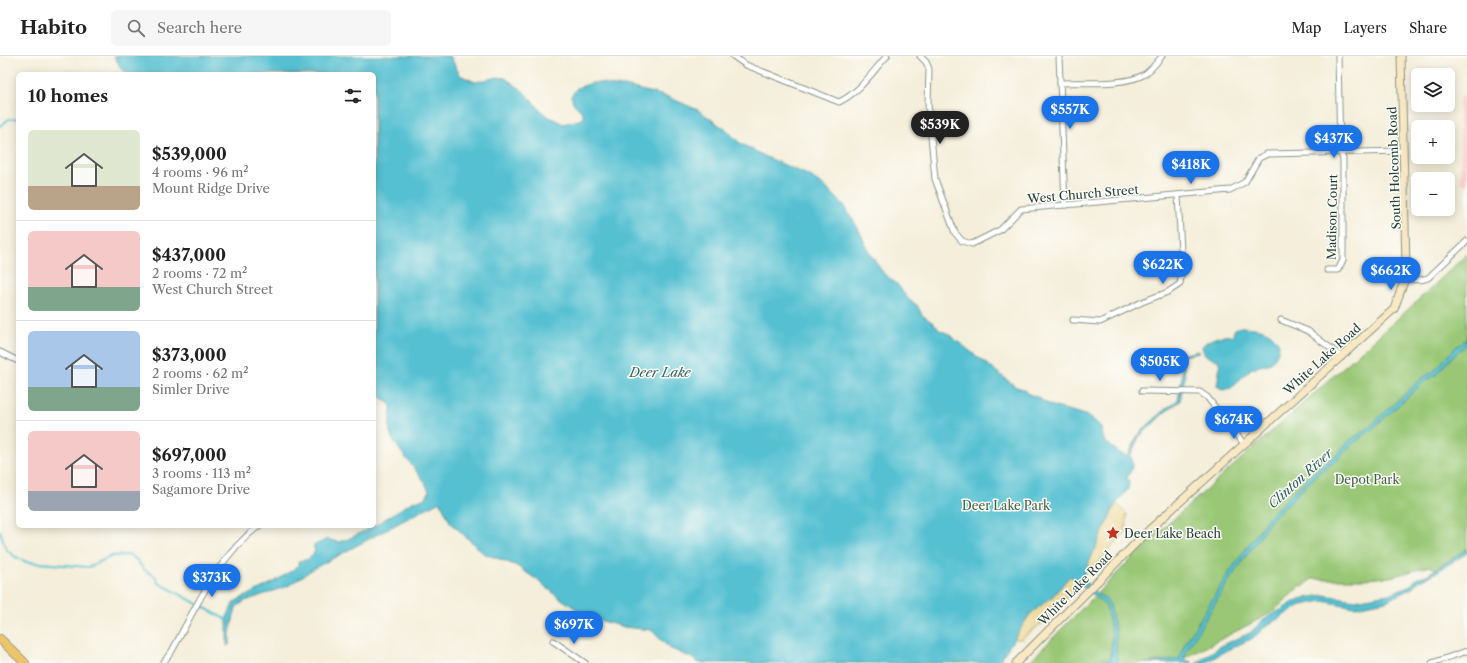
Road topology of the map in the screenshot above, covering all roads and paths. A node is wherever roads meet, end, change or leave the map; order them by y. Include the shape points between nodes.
1 (733, 56) edge
2 (888, 56) edge
3 (920, 56) edge
4 (1059, 56) edge
5 (1162, 56) edge
6 (1338, 56) edge
7 (1401, 56) edge
8 (1060, 83) junction
9 (1404, 151) junction
10 (1340, 152) junction
11 (1178, 195) junction
12 (1066, 205) junction
13 (1467, 241) edge
14 (1327, 270) dead end
15 (1405, 279) junction
16 (1073, 320) dead end
17 (1281, 320) dead end
18 (0, 352) edge
19 (1342, 356) junction
20 (16, 360) edge
21 (1142, 391) dead end
22 (1244, 444) junction
23 (256, 528) edge
24 (0, 639) edge
25 (552, 641) dead end
26 (1467, 651) edge
27 (26, 663) edge
28 (163, 663) edge
29 (585, 663) edge
30 (1016, 663) edge
31 (1432, 663) edge

1 - 2 street via 746,65 839,102 859,89 870,73
3 - 12 street, West Church Street via 929,69 928,104 935,179 956,233 962,241 976,243 1006,226 1013,215 1021,209
4 - 8 street
5 - 8 street via 1152,68 1138,77 1124,81
6 - 10 street, Madison Court
7 - 9 street, South Holcomb Road
8 - 12 street
9 - 10 street, West Church Street
9 - 15 street, South Holcomb Road via 1407,240
10 - 11 street, West Church Street via 1267,154 1259,158 1245,182 1237,187
10 - 14 street, Madison Court via 1343,159 1343,260 1338,270
11 - 12 street, West Church Street
11 - 16 street via 1182,270 1180,284 1168,292 1100,322
13 - 15 street via 1428,278
15 - 19 street, White Lake Road via 1394,309
17 - 19 street via 1308,331
18 - 20 street
19 - 22 street, White Lake Road
21 - 22 street via 1200,392 1207,397
22 - 30 street, White Lake Road via 1150,529
23 - 28 street via 241,540 223,562
24 - 27 main road
25 - 29 street
26 - 31 street

